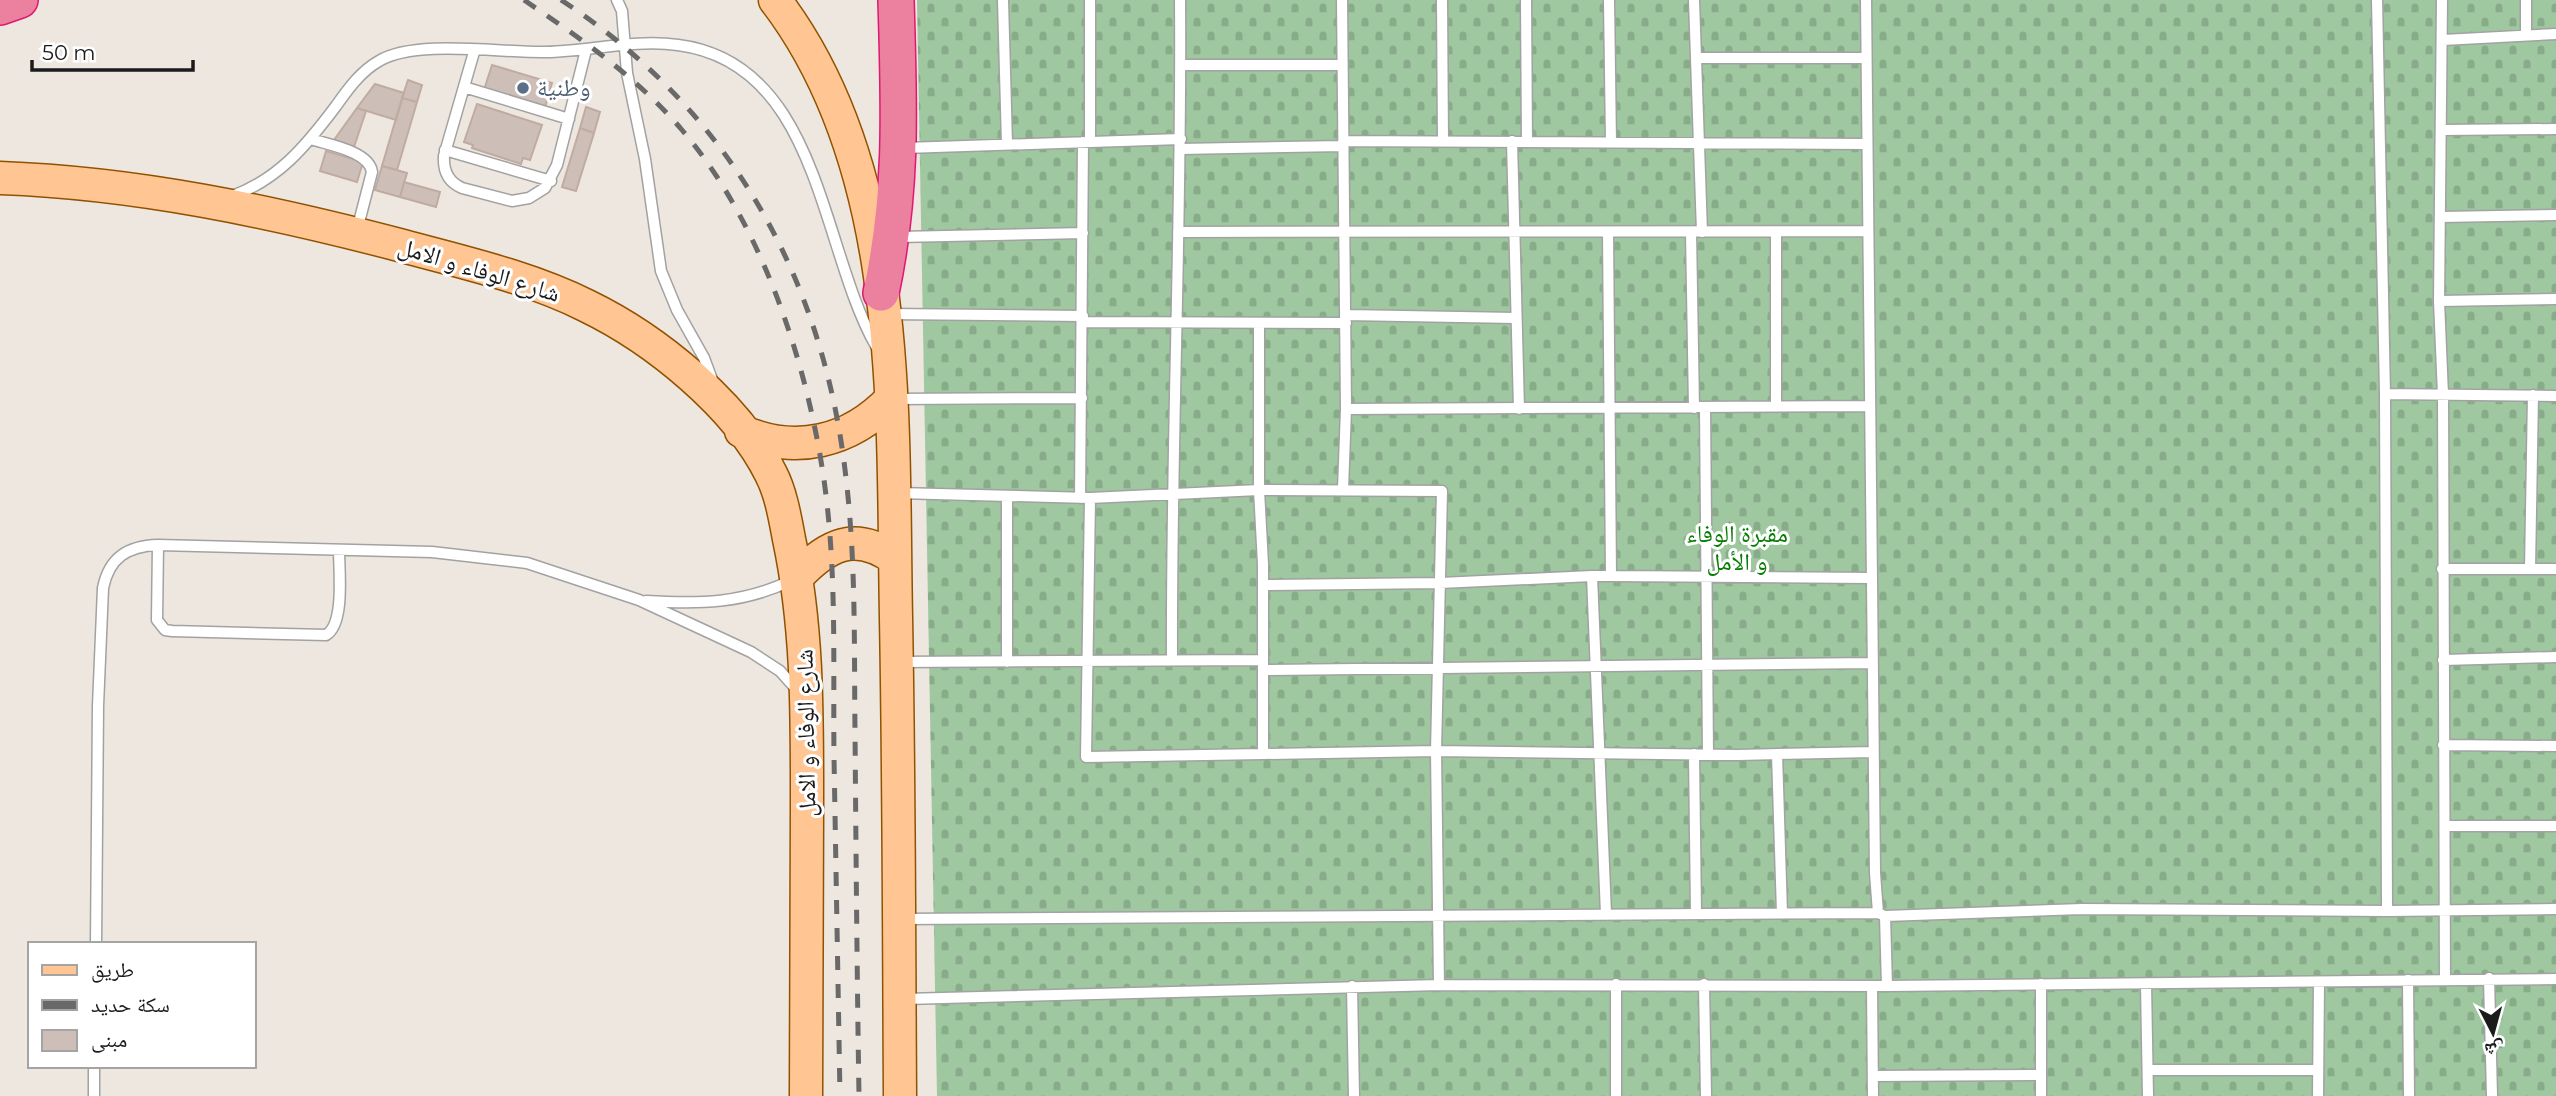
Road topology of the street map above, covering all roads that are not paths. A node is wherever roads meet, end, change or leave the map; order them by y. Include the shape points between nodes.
1 (20, 0) edge
2 (617, 0) edge
3 (775, 0) edge
4 (895, 0) edge
5 (1003, 0) edge
6 (1090, 0) edge
7 (1180, 0) edge
8 (1342, 0) edge
9 (1442, 0) edge
10 (1526, 0) edge
11 (1609, 0) edge
12 (1694, 0) edge
13 (1866, 0) edge
14 (2377, 0) edge
15 (2442, 0) edge
16 (2526, 0) edge
17 (0, 7) edge
18 (2526, 34) junction
19 (2556, 34) edge
20 (2443, 40) junction
21 (623, 47) junction
22 (586, 50) junction
23 (474, 52) junction
24 (1696, 58) junction
25 (1866, 58) junction
26 (1181, 65) junction
27 (1342, 65) junction
28 (464, 87) junction
29 (569, 119) junction
30 (2556, 129) edge
31 (2442, 130) junction
32 (311, 139) junction
33 (1443, 141) junction
34 (1512, 141) junction
35 (1528, 141) junction
36 (1087, 142) junction
37 (1611, 142) junction
38 (1343, 143) junction
39 (1700, 143) junction
40 (1007, 144) junction
41 (1181, 144) junction
42 (1867, 144) junction
43 (900, 148) junction
44 (445, 150) junction
45 (0, 178) edge
46 (551, 181) junction
47 (212, 201) junction
48 (2556, 215) edge
49 (2440, 217) junction
50 (1868, 231) junction
51 (1178, 232) junction
52 (1697, 232) junction
53 (1776, 232) junction
54 (1083, 233) junction
55 (1513, 233) junction
56 (1608, 233) junction
57 (355, 234) junction
58 (1344, 234) junction
59 (892, 237) junction
60 (2556, 299) edge
61 (2439, 302) junction
62 (882, 304) junction
63 (1516, 318) junction
64 (1083, 319) junction
65 (1346, 319) junction
66 (1176, 323) junction
67 (1259, 323) junction
68 (889, 365) junction
69 (2385, 394) junction
70 (2442, 395) junction
71 (2533, 395) junction
72 (2556, 396) edge
73 (1082, 398) junction
74 (891, 399) junction
75 (720, 406) junction
76 (1870, 406) junction
77 (1776, 407) junction
78 (1694, 408) junction
79 (1705, 408) junction
80 (1346, 409) junction
81 (1519, 409) junction
82 (1609, 409) junction
83 (741, 430) junction
84 (1343, 489) junction
85 (1258, 490) junction
86 (894, 493) junction
87 (1171, 494) junction
88 (1007, 496) junction
89 (1085, 498) junction
90 (158, 545) junction
91 (339, 550) junction
92 (895, 559) junction
93 (2442, 569) junction
94 (2530, 569) junction
95 (2556, 569) edge
96 (1592, 576) junction
97 (1611, 576) junction
98 (797, 577) junction
99 (1705, 577) junction
100 (1871, 578) junction
101 (1440, 583) junction
102 (1263, 585) junction
103 (639, 600) junction
104 (2556, 657) edge
105 (1172, 660) junction
106 (2443, 660) junction
107 (1087, 661) junction
108 (897, 662) junction
109 (1007, 662) junction
110 (1872, 663) junction
111 (1263, 665) junction
112 (1706, 665) junction
113 (1596, 667) junction
114 (1437, 670) junction
115 (808, 706) junction
116 (2443, 745) junction
117 (2556, 746) edge
118 (1436, 751) junction
119 (1600, 752) junction
120 (1873, 752) junction
121 (1263, 754) junction
122 (1694, 754) junction
123 (1708, 754) junction
124 (1777, 754) junction
125 (2445, 826) junction
126 (2556, 826) edge
127 (2556, 909) edge
128 (2387, 911) junction
129 (1438, 913) junction
130 (1696, 913) junction
131 (1782, 913) junction
132 (2444, 913) junction
133 (1606, 914) junction
134 (1882, 914) junction
135 (899, 919) junction
136 (96, 942) edge
137 (2489, 978) junction
138 (2556, 979) edge
139 (2408, 980) junction
140 (2445, 980) junction
141 (2319, 982) junction
142 (1616, 984) junction
143 (1704, 984) junction
144 (2041, 984) junction
145 (2146, 984) junction
146 (1439, 985) junction
147 (1352, 986) junction
148 (1872, 986) junction
149 (1887, 986) junction
150 (900, 999) junction
151 (94, 1068) edge
152 (2148, 1070) junction
153 (2318, 1070) junction
154 (2040, 1075) junction
155 (1872, 1076) junction
156 (94, 1096) edge
157 (806, 1096) edge
158 (900, 1096) edge
159 (1354, 1096) edge
160 (1616, 1096) edge
161 (1706, 1096) edge
162 (1873, 1096) edge
163 (2040, 1096) edge
164 (2148, 1096) edge
165 (2318, 1096) edge
166 (2409, 1096) edge
167 (2493, 1096) edge

1 - 17 highway
2 - 21 lane via 622,11
3 - 62 main road via 810,50 841,115 864,198
4 - 43 highway
5 - 40 lane
6 - 36 lane
7 - 26 lane
8 - 27 lane
9 - 33 lane
10 - 35 lane
11 - 37 lane
12 - 24 lane
13 - 25 lane
14 - 69 lane
15 - 20 lane
16 - 18 lane
18 - 19 lane
18 - 20 lane
20 - 31 lane
21 - 22 lane
21 - 68 lane via 679,45 716,55 748,74 774,101 822,200 857,310
21 - 75 lane via 646,159 661,271 704,358
22 - 23 lane
22 - 29 lane
23 - 28 lane
23 - 32 lane via 413,49 379,61 351,85
24 - 25 lane
24 - 39 lane
25 - 42 lane
26 - 27 lane
26 - 41 lane
27 - 38 lane
28 - 29 lane
28 - 44 lane
29 - 46 lane
30 - 31 lane
31 - 49 lane
32 - 47 lane via 268,180
32 - 57 lane via 367,159 371,165
33 - 34 lane
33 - 38 lane
34 - 35 lane
34 - 55 lane
35 - 37 lane
36 - 40 lane
36 - 41 lane
36 - 54 lane
37 - 39 lane
38 - 41 lane
38 - 58 lane
39 - 42 lane
39 - 52 lane
40 - 43 lane
41 - 51 lane
42 - 50 lane
43 - 59 highway
44 - 46 lane
44 - 46 lane via 445,172 455,185 503,200 521,201 538,194
45 - 47 main road, شارع الوفاء و الامل via 97,184
47 - 57 main road, شارع الوفاء و الامل
48 - 49 lane
49 - 61 lane
50 - 53 lane
50 - 76 lane
51 - 58 lane
51 - 66 lane
52 - 53 lane
52 - 56 lane
52 - 78 lane
53 - 77 lane
54 - 59 lane
54 - 64 lane
55 - 56 lane
55 - 58 lane
55 - 63 lane
56 - 82 lane
57 - 75 main road, شارع الوفاء و الامل via 529,282 590,307 673,361
58 - 65 lane
59 - 62 highway
60 - 61 lane
61 - 70 lane
62 - 64 lane
62 - 68 main road
63 - 65 lane
63 - 81 lane
64 - 66 lane
64 - 73 lane
65 - 67 lane
65 - 80 lane
66 - 67 lane
66 - 87 lane
67 - 85 lane
68 - 74 main road
69 - 70 lane
69 - 128 lane
70 - 71 lane
70 - 93 lane
71 - 72 lane
71 - 94 lane
73 - 74 lane
73 - 89 lane
74 - 83 main road via 853,430 821,441 780,443
74 - 86 main road
75 - 83 main road, شارع الوفاء و الامل
76 - 77 lane
76 - 100 lane
77 - 79 lane
78 - 79 lane
78 - 82 lane
79 - 99 lane
80 - 81 lane
80 - 84 lane
81 - 82 lane
82 - 97 lane
83 - 98 main road, شارع الوفاء و الامل via 772,476
84 - 85 lane
84 - 101 lane via 1442,491
85 - 87 lane
85 - 102 lane
86 - 88 lane
86 - 92 main road
87 - 89 lane
87 - 105 lane
88 - 89 lane
88 - 109 lane
89 - 107 lane
90 - 91 lane
90 - 91 lane via 157,620 172,631 326,635 337,625
90 - 136 lane via 127,550 115,559 103,589
91 - 103 lane via 432,552 527,563
92 - 98 main road via 864,544 840,545 819,554
92 - 108 main road
93 - 94 lane
93 - 106 lane
94 - 95 lane
96 - 97 lane
96 - 101 lane
96 - 113 lane
97 - 99 lane
98 - 103 lane via 730,601 683,604
98 - 115 main road, شارع الوفاء و الامل
99 - 100 lane
99 - 112 lane
100 - 110 lane
101 - 102 lane
101 - 114 lane
102 - 111 lane
103 - 115 lane via 767,662 792,683
104 - 106 lane
105 - 107 lane
105 - 111 lane
106 - 116 lane
107 - 109 lane
107 - 121 lane via 1086,757
108 - 109 lane
108 - 135 main road
110 - 112 lane
110 - 120 lane
111 - 114 lane
111 - 121 lane
112 - 113 lane
112 - 123 lane
113 - 114 lane
113 - 119 lane
114 - 118 lane
115 - 157 main road, شارع الوفاء و الامل
116 - 117 lane
116 - 125 lane
118 - 119 lane
118 - 121 lane
118 - 129 lane
119 - 122 lane
119 - 133 lane
120 - 124 lane
120 - 134 lane
122 - 123 lane
122 - 130 lane
123 - 124 lane
124 - 131 lane
125 - 126 lane
125 - 132 lane
127 - 132 lane
128 - 132 lane
128 - 134 lane via 2082,909
129 - 133 lane
129 - 135 lane
129 - 146 lane
130 - 131 lane
130 - 133 lane
131 - 134 lane
132 - 140 lane
134 - 149 lane
135 - 150 main road
137 - 138 lane
137 - 140 lane
137 - 167 lane
139 - 140 lane
139 - 141 lane
139 - 166 lane
141 - 145 lane
141 - 153 lane
142 - 143 lane
142 - 146 lane
142 - 160 lane
143 - 148 lane
143 - 161 lane
144 - 145 lane
144 - 149 lane
144 - 154 lane
145 - 152 lane
146 - 147 lane
147 - 150 lane
147 - 159 lane
148 - 149 lane
148 - 155 lane
150 - 158 main road
151 - 156 lane
152 - 153 lane
152 - 164 lane
153 - 165 lane
154 - 155 lane
154 - 163 lane
155 - 162 lane

